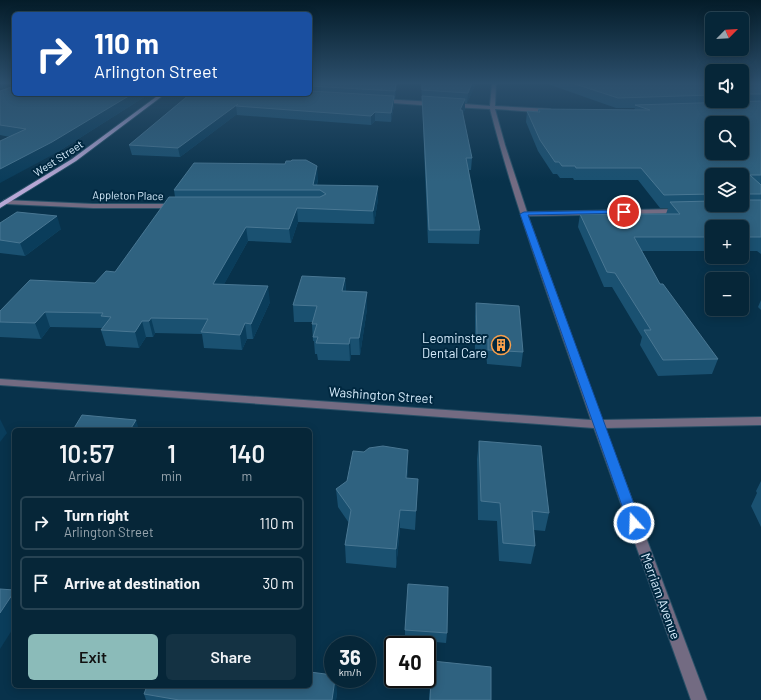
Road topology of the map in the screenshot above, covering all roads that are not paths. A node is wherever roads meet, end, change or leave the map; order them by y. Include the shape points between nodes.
1 (134, 116) edge
2 (494, 116) edge
3 (7, 202) junction
4 (0, 206) edge
5 (183, 206) edge
6 (690, 211) edge
7 (524, 214) junction
8 (0, 382) edge
9 (761, 421) edge
10 (598, 424) junction
11 (699, 700) edge

1 - 3 main road, West Street via 74,160
2 - 7 street, Merriam Avenue
3 - 4 main road, West Street
3 - 5 street, Appleton Place via 94,206
6 - 7 street
7 - 10 street, Merriam Avenue
8 - 10 street, Washington Street
9 - 10 street, Washington Street
10 - 11 street, Merriam Avenue

